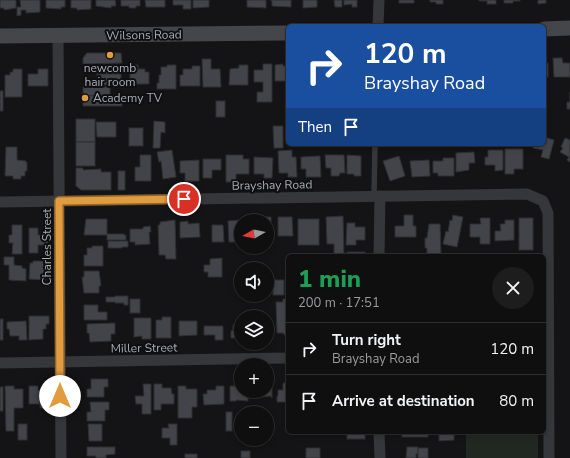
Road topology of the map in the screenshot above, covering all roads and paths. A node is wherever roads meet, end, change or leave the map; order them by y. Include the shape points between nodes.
1 (379, 0) edge
2 (378, 24) edge
3 (570, 28) edge
4 (546, 29) edge
5 (286, 33) edge
6 (0, 36) edge
7 (58, 36) junction
8 (375, 146) edge
9 (377, 196) junction
10 (59, 201) junction
11 (0, 202) edge
12 (379, 254) edge
13 (286, 358) edge
14 (0, 363) edge
15 (60, 363) junction
16 (379, 434) edge
17 (61, 458) edge
18 (380, 458) edge
19 (550, 458) edge

1 - 2 street
3 - 4 street
5 - 7 street, Wilsons Road
6 - 7 street, Wilsons Road
7 - 10 street, Charles Street
8 - 9 lane
9 - 10 street, Brayshay Road
9 - 12 street
9 - 19 street, Brayshay Road via 527,194 543,201 548,213
10 - 11 street, Brayshay Road
10 - 15 street, Charles Street
13 - 15 street, Miller Street
14 - 15 street, Miller Street
15 - 17 street, Charles Street
16 - 18 street

